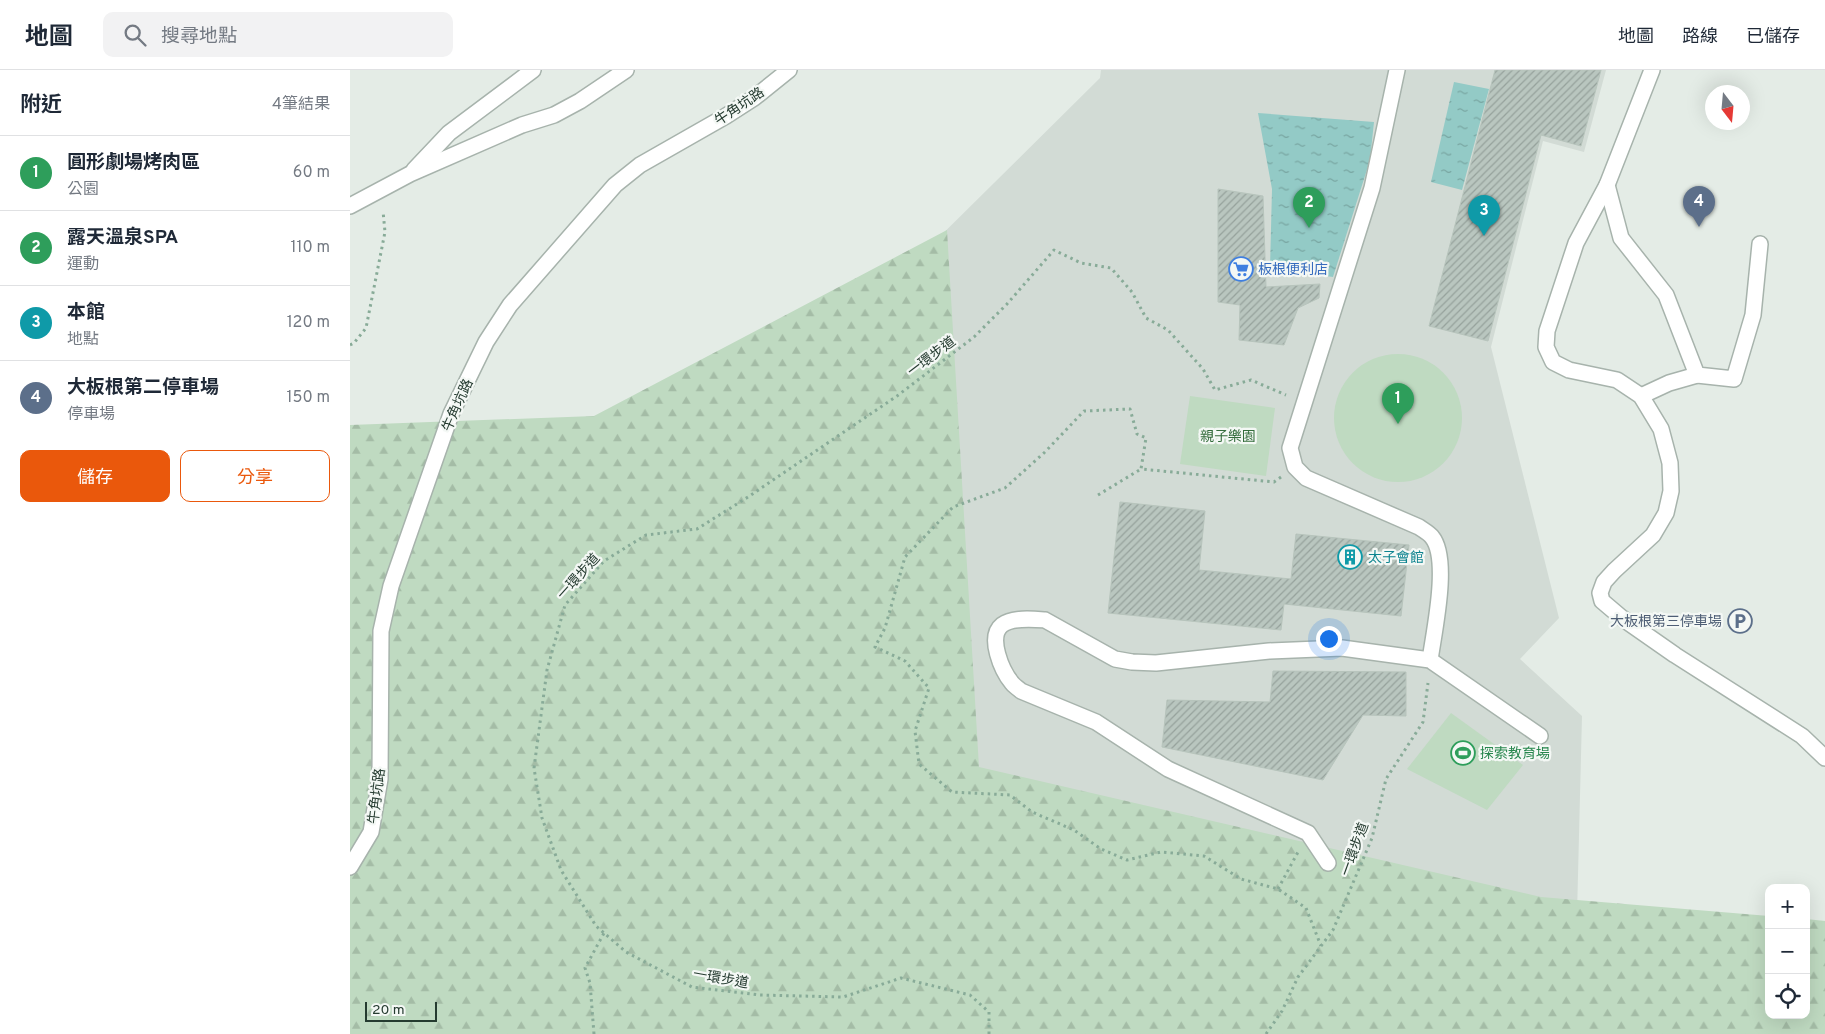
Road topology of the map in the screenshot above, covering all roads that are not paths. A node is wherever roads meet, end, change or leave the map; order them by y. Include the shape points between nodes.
1 (533, 70) edge
2 (626, 70) edge
3 (789, 70) edge
4 (1397, 70) edge
5 (1652, 70) edge
6 (410, 174) junction
7 (1607, 185) junction
8 (350, 206) edge
9 (1760, 244) dead end
10 (1697, 375) junction
11 (1641, 396) junction
12 (1430, 660) junction
13 (1540, 736) dead end
14 (1825, 758) edge
15 (1328, 863) dead end
16 (350, 867) edge

1 - 6 street via 449,133
2 - 6 street via 554,115 522,125
3 - 16 street, 牛角坑路 via 754,98 640,165 615,185 510,305 486,342 451,414 391,586 380,630 380,779 371,832
4 - 12 street via 1372,188 1290,448 1294,467 1306,478 1419,527 1432,537 1438,551 1441,577
5 - 7 street
6 - 8 street
7 - 10 street via 1621,238 1666,295
7 - 11 street via 1576,243 1548,331 1546,347 1553,362 1569,370 1617,380
9 - 10 street via 1753,315 1734,379
10 - 11 street via 1669,382
11 - 14 street via 1661,429 1670,463 1671,492 1666,513 1653,536 1604,582 1600,593 1602,601 1675,656 1802,736
12 - 13 street
12 - 15 street via 1342,648 1269,651 1156,663 1132,662 1115,659 1045,620 1015,621 1003,624 997,632 995,643 1004,671 1021,691 1096,722 1168,769 1308,833

